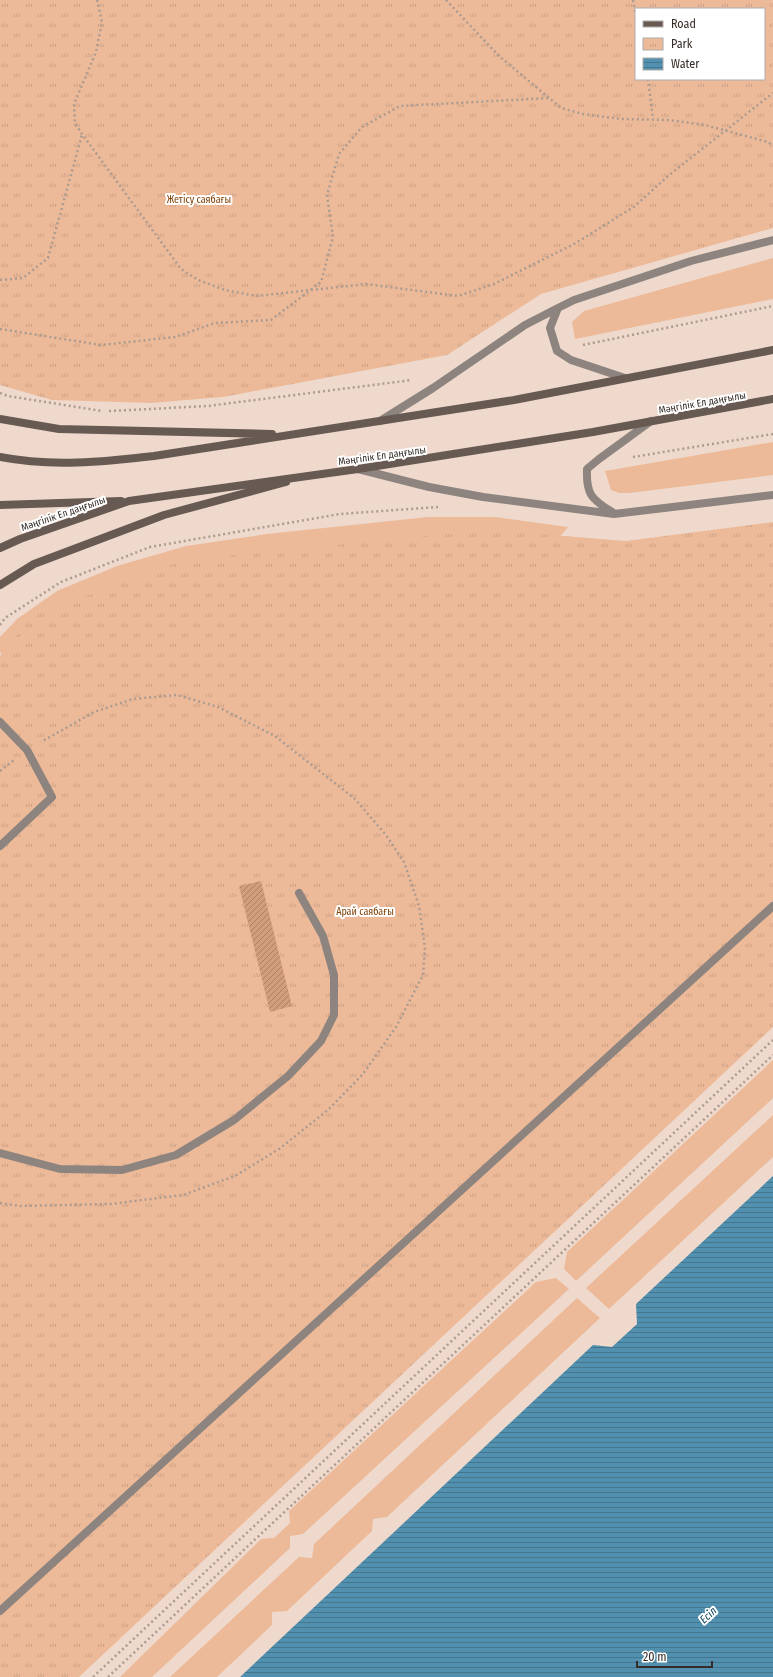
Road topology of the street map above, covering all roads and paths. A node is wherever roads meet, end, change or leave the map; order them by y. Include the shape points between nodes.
1 (97, 0) edge
2 (446, 0) edge
3 (633, 0) edge
4 (635, 11) edge
5 (648, 80) edge
6 (773, 93) edge
7 (549, 98) junction
8 (653, 119) junction
9 (727, 130) junction
10 (82, 134) junction
11 (773, 146) edge
12 (773, 240) edge
13 (0, 280) edge
14 (312, 289) junction
15 (773, 306) edge
16 (558, 308) junction
17 (0, 329) edge
18 (773, 350) edge
19 (556, 351) junction
20 (625, 378) junction
21 (420, 379) dead end
22 (0, 393) edge
23 (773, 400) edge
24 (0, 419) edge
25 (652, 421) junction
26 (378, 422) junction
27 (292, 434) junction
28 (773, 434) edge
29 (0, 457) edge
30 (599, 459) junction
31 (358, 469) junction
32 (320, 473) junction
33 (773, 495) edge
34 (129, 501) junction
35 (0, 505) edge
36 (440, 507) dead end
37 (614, 514) junction
38 (0, 548) edge
39 (0, 585) edge
40 (0, 625) edge
41 (0, 722) edge
42 (28, 750) junction
43 (0, 846) edge
44 (299, 893) dead end
45 (773, 906) edge
46 (773, 1040) edge
47 (773, 1055) edge
48 (0, 1153) edge
49 (0, 1203) edge
50 (0, 1611) edge
51 (93, 1677) edge
52 (108, 1677) edge

1 - 10 path via 102,22 96,52 74,104 75,123
2 - 7 path via 499,56
3 - 4 path
5 - 8 path
6 - 9 path
7 - 8 path via 561,108 583,114 621,119
7 - 14 path via 400,106 362,126 339,154 327,195 333,237 321,282
8 - 9 path
9 - 11 path via 768,142
9 - 14 path via 668,176 635,206 576,243 494,284 458,296 366,284
10 - 13 path via 48,258 23,278
10 - 14 path via 181,269 198,280 225,290 256,296
12 - 16 street via 691,261 574,300
14 - 17 path via 271,320 215,323 175,337 101,345
15 - 19 path
16 - 19 street via 550,328
16 - 26 street via 525,325
18 - 20 main road
19 - 20 street via 571,360
20 - 26 main road via 514,400
21 - 22 path via 208,406 103,412
23 - 25 main road, Мәңгілік Ел даңғылы
24 - 27 main road via 59,429
25 - 30 street
25 - 31 main road, Мәңгілік Ел даңғылы
26 - 27 main road
27 - 29 main road via 105,461 57,462
28 - 30 path via 617,460
30 - 37 street via 587,469 586,487 594,501
31 - 32 main road, Мәңгілік Ел даңғылы
31 - 37 street via 483,496
32 - 34 main road, Мәңгілік Ел даңғылы
32 - 39 main road via 164,515 34,564
33 - 37 street
34 - 35 main road
34 - 38 main road, Мәңгілік Ел даңғылы
36 - 40 path via 340,514 150,547 61,582 5,618
41 - 42 street
42 - 43 street via 52,797
42 - 49 path via 94,712 133,699 177,695 218,707 275,736 360,805 386,835 404,862 419,906 425,948 423,975 396,1027 363,1074 328,1110 279,1149 235,1176 183,1195 110,1204 21,1206
44 - 48 street via 323,936 334,975 334,1015 321,1041 288,1076 234,1120 176,1155 122,1170 60,1169
45 - 50 street
46 - 51 path
47 - 52 path

